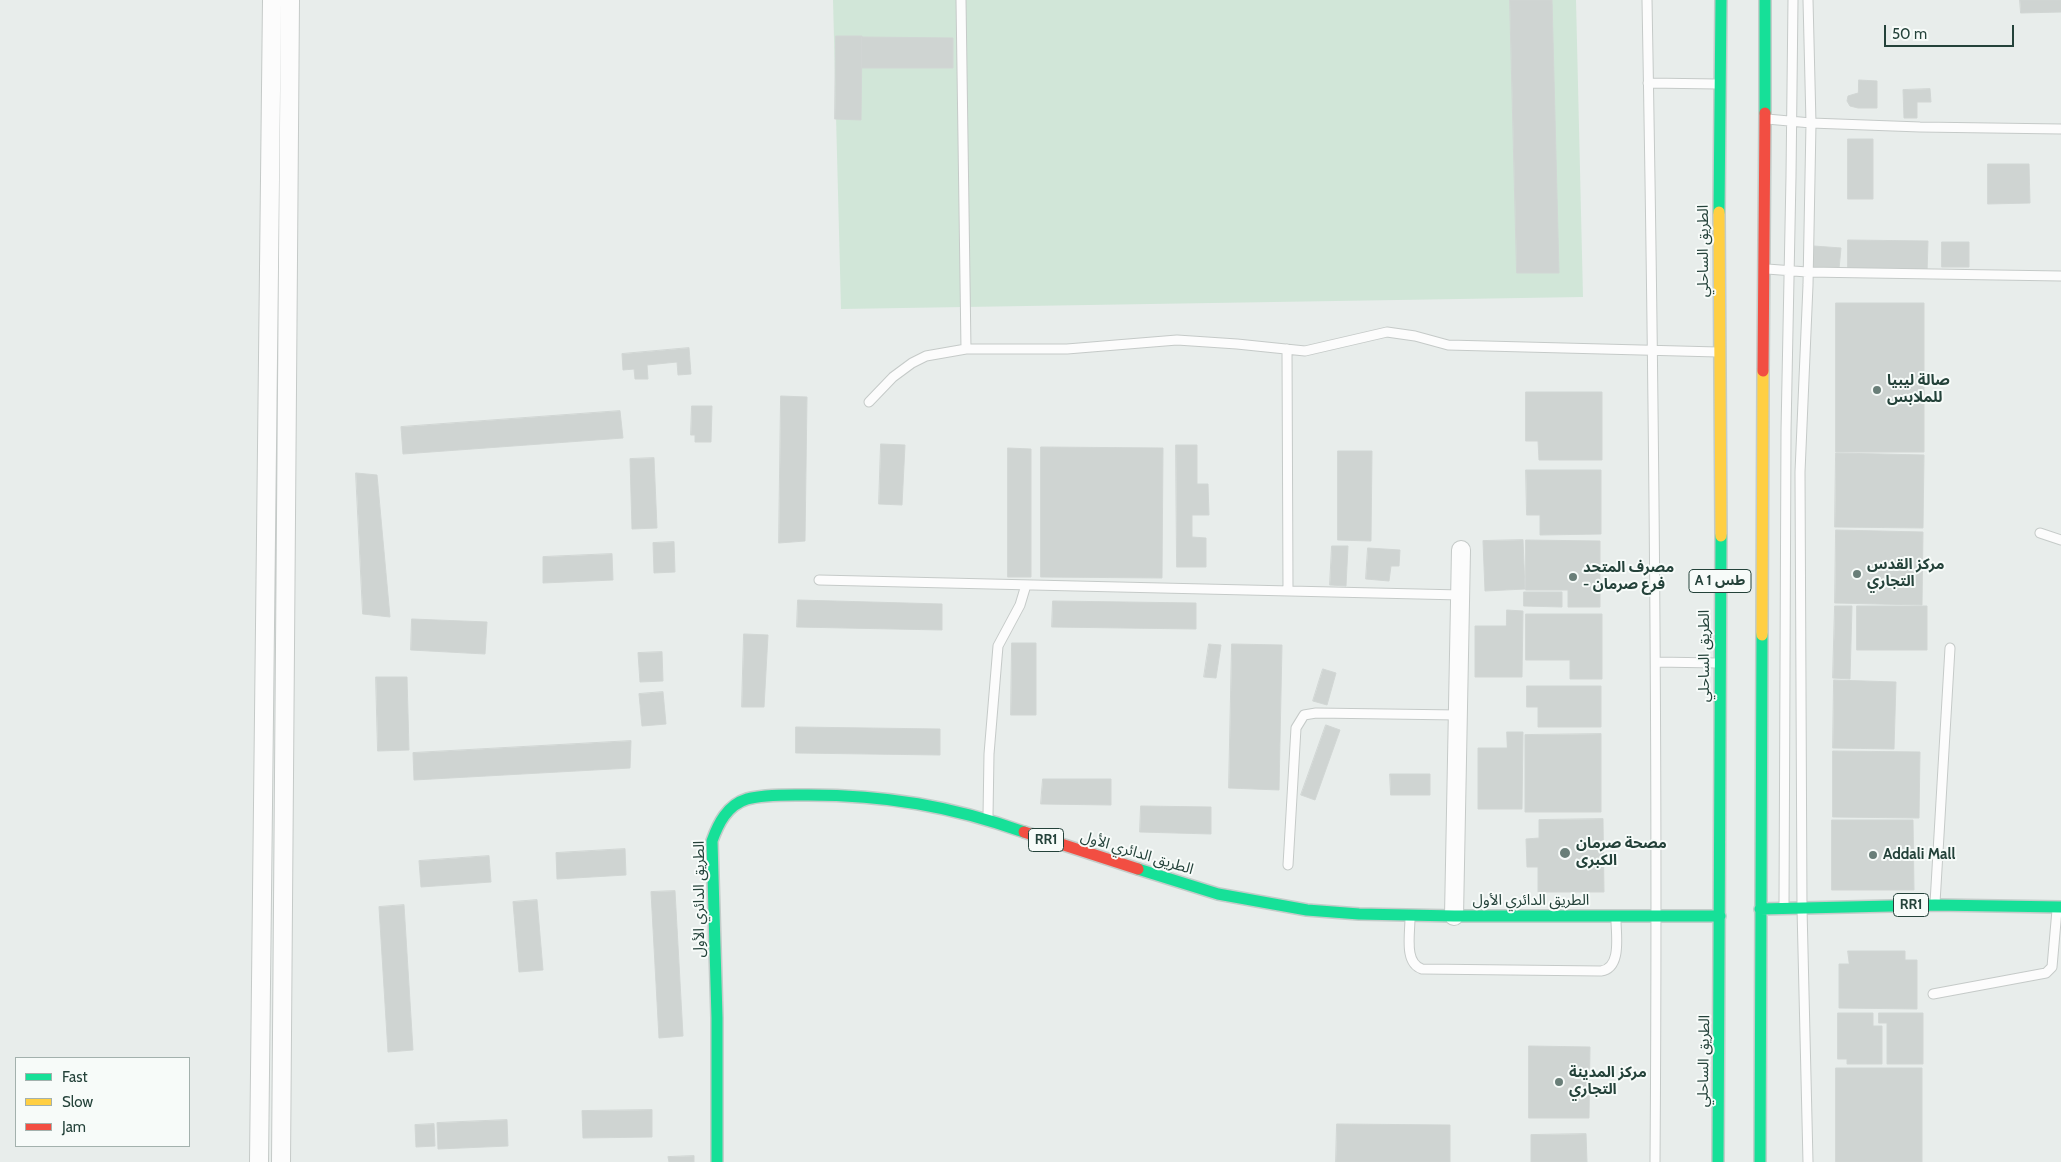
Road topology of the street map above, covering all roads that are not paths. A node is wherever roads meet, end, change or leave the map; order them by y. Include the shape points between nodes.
1 (272, 0) edge
2 (290, 0) edge
3 (962, 0) edge
4 (1646, 0) edge
5 (1722, 0) edge
6 (1765, 0) edge
7 (1793, 0) edge
8 (1808, 0) edge
9 (1648, 82) junction
10 (1721, 84) junction
11 (1764, 118) junction
12 (1792, 121) junction
13 (1811, 123) junction
14 (2061, 129) edge
15 (1764, 269) junction
16 (1789, 272) junction
17 (1807, 272) junction
18 (2061, 276) edge
19 (966, 349) junction
20 (1287, 349) junction
21 (1653, 350) junction
22 (1720, 352) junction
23 (869, 402) dead end
24 (1774, 472) junction
25 (1800, 472) junction
26 (2040, 533) dead end
27 (2061, 540) edge
28 (1461, 550) dead end
29 (819, 580) dead end
30 (1026, 584) junction
31 (1288, 591) junction
32 (1461, 595) junction
33 (1950, 648) dead end
34 (1656, 662) junction
35 (1720, 664) junction
36 (1458, 715) junction
37 (988, 819) junction
38 (1288, 865) dead end
39 (1935, 905) junction
40 (2059, 907) edge
41 (1802, 908) junction
42 (1760, 909) junction
43 (1784, 909) junction
44 (1410, 916) junction
45 (1454, 916) junction
46 (1616, 916) junction
47 (1657, 916) junction
48 (1720, 916) junction
49 (1933, 994) dead end
50 (259, 1162) edge
51 (281, 1162) edge
52 (717, 1162) edge
53 (1655, 1162) edge
54 (1718, 1162) edge
55 (1760, 1162) edge
56 (1808, 1162) edge

1 - 50 street
2 - 51 street
3 - 19 lane
4 - 9 lane
5 - 10 main road, الطريق الساحلي / A 1 طس
6 - 11 main road, A 1 طس
7 - 12 lane
8 - 13 lane
9 - 10 lane
9 - 21 lane
10 - 22 main road, الطريق الساحلي / A 1 طس
11 - 12 lane
11 - 15 main road, A 1 طس
12 - 13 lane
12 - 16 lane
13 - 14 lane
13 - 17 lane
15 - 16 lane
15 - 24 main road, A 1 طس
16 - 17 lane
16 - 24 lane
17 - 18 lane
17 - 25 lane
19 - 20 lane via 1067,349 1177,340
19 - 23 lane via 926,356 912,363
20 - 21 lane via 1304,351 1386,332 1448,345
20 - 31 lane
21 - 22 lane
21 - 34 lane
22 - 35 main road, الطريق الساحلي / A 1 طس
24 - 25 lane
24 - 42 main road, A 1 طس
24 - 43 lane
25 - 41 lane
26 - 27 lane
28 - 32 street
29 - 30 lane
30 - 31 lane
30 - 37 lane via 1020,605 998,646 989,754
31 - 32 lane
32 - 36 street
33 - 39 lane
34 - 35 lane
34 - 47 lane
35 - 48 main road, الطريق الساحلي / A 1 طس
36 - 38 lane via 1316,712 1304,715 1296,728
36 - 45 street
37 - 44 main road, الطريق الدائري الأول / RR1 via 1218,894 1307,910
37 - 52 main road, الطريق الدائري الأول / RR1 via 920,803 821,794 756,797 738,803 724,815 712,841
39 - 40 main road, RR1
39 - 41 main road, RR1
40 - 49 lane via 2052,967 2046,973
41 - 43 main road, RR1
41 - 56 lane
42 - 43 main road, RR1
42 - 55 main road, A 1 طس
44 - 45 main road, الطريق الدائري الأول / RR1
44 - 46 lane via 1410,956 1422,969 1601,971 1610,968 1615,959
45 - 46 main road, الطريق الدائري الأول / RR1
46 - 47 main road, الطريق الدائري الأول / RR1
47 - 48 main road, الطريق الدائري الأول / RR1
47 - 53 lane
48 - 54 main road, الطريق الساحلي / A 1 طس

